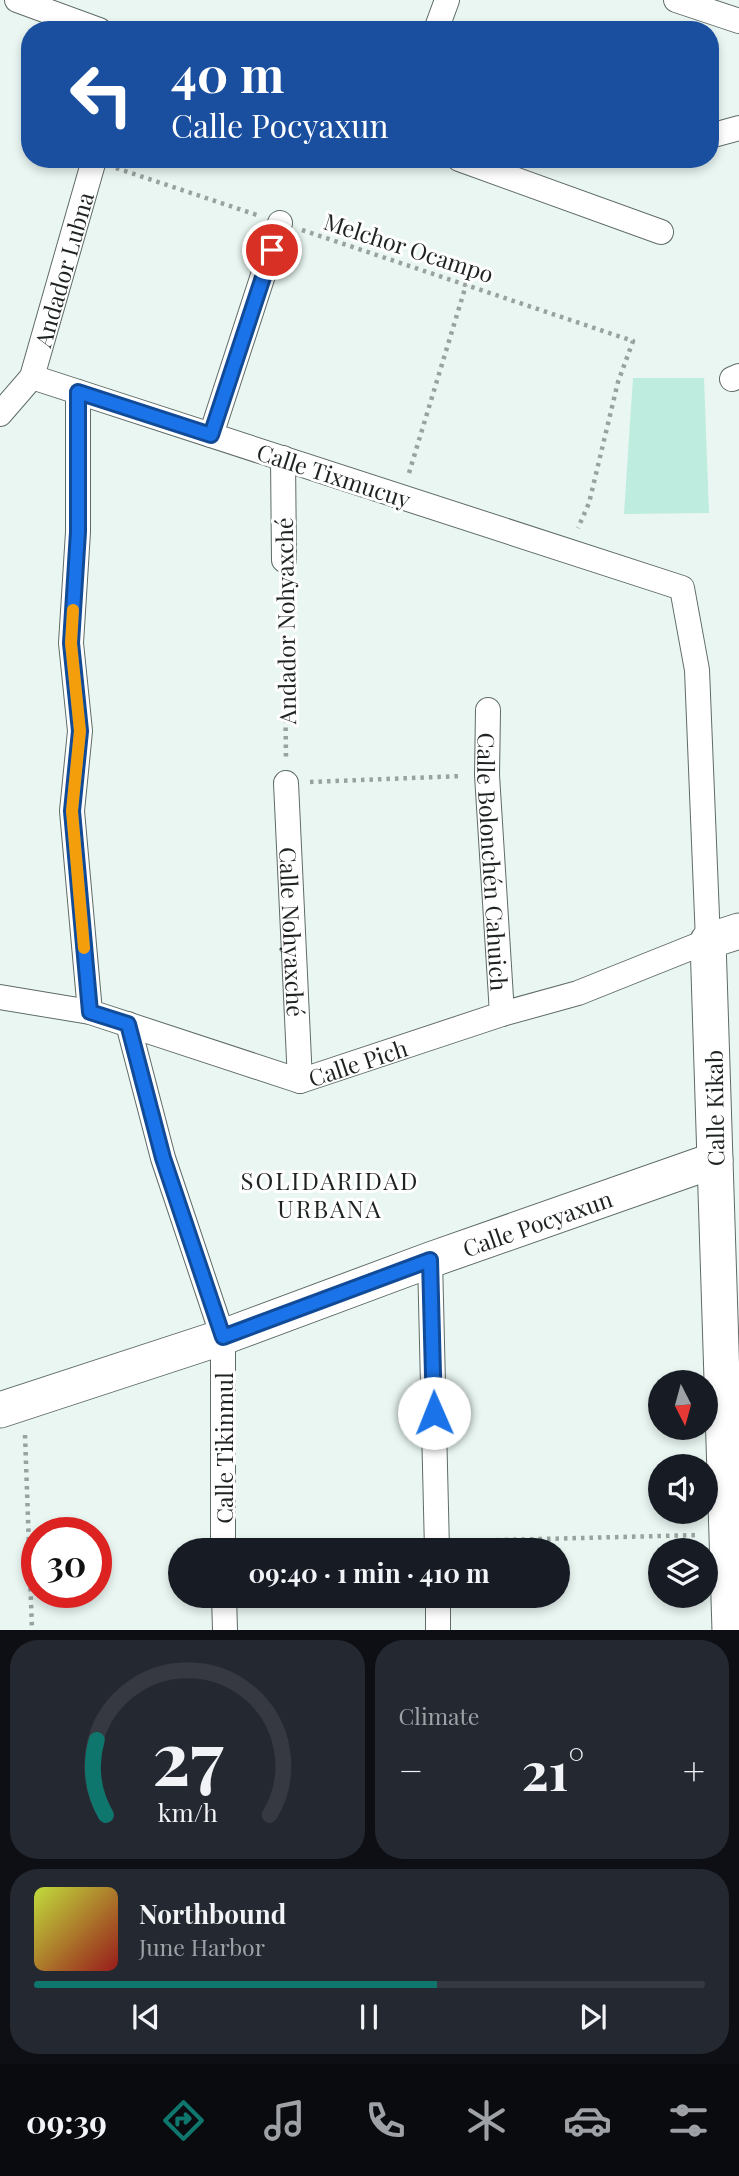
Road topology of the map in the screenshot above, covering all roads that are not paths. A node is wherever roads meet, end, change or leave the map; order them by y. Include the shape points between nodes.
1 (17, 0) edge
2 (447, 0) edge
3 (676, 0) edge
4 (74, 21) edge
5 (439, 21) edge
6 (739, 21) edge
7 (739, 128) edge
8 (719, 134) edge
9 (92, 168) edge
10 (484, 168) edge
11 (281, 223) road end
12 (660, 232) dead end
13 (32, 377) junction
14 (78, 392) junction
15 (0, 414) edge
16 (211, 435) junction
17 (283, 458) junction
18 (284, 560) road end
19 (682, 588) joint
20 (488, 710) dead end
21 (286, 783) road end
22 (724, 936) edge
23 (0, 997) edge
24 (90, 1012) junction
25 (502, 1014) junction
26 (128, 1024) junction
27 (300, 1080) junction
28 (715, 1160) junction
29 (430, 1260) junction
30 (223, 1337) junction
31 (12, 1406) edge
32 (223, 1538) edge
33 (437, 1538) edge
34 (224, 1608) edge
35 (438, 1608) edge
36 (225, 1630) edge
37 (438, 1630) edge
38 (730, 1630) edge

1 - 4 street
2 - 5 street
3 - 6 street
7 - 8 street
9 - 13 street, Andador Lubna
10 - 12 street
11 - 16 street
13 - 14 street, Calle Tixmucuy
13 - 15 street
14 - 16 street, Calle Tixmucuy
14 - 24 street via 78,532 71,643 80,731 72,811
16 - 17 street, Calle Tixmucuy
17 - 18 street, Andador Nohyaxché
17 - 19 street, Calle Tixmucuy
19 - 22 street, Calle Kikab via 696,670
20 - 25 street, Calle Bolonchén Cahuich via 487,775
21 - 27 street, Calle Nohyaxché
22 - 25 street, Calle Pich via 578,993
22 - 28 street, Calle Kikab
23 - 24 street, Calle Pich
24 - 26 street, Calle Pich
25 - 27 street, Calle Pich
26 - 27 street, Calle Pich
26 - 30 street, Calle Tikinmul via 163,1158
28 - 29 street, Calle Pocyaxun
28 - 38 street, Calle Kikab
29 - 30 street, Calle Pocyaxun
29 - 33 street
30 - 31 street, Calle Pocyaxun
30 - 32 street, Calle Tikinmul
34 - 36 street
35 - 37 street

